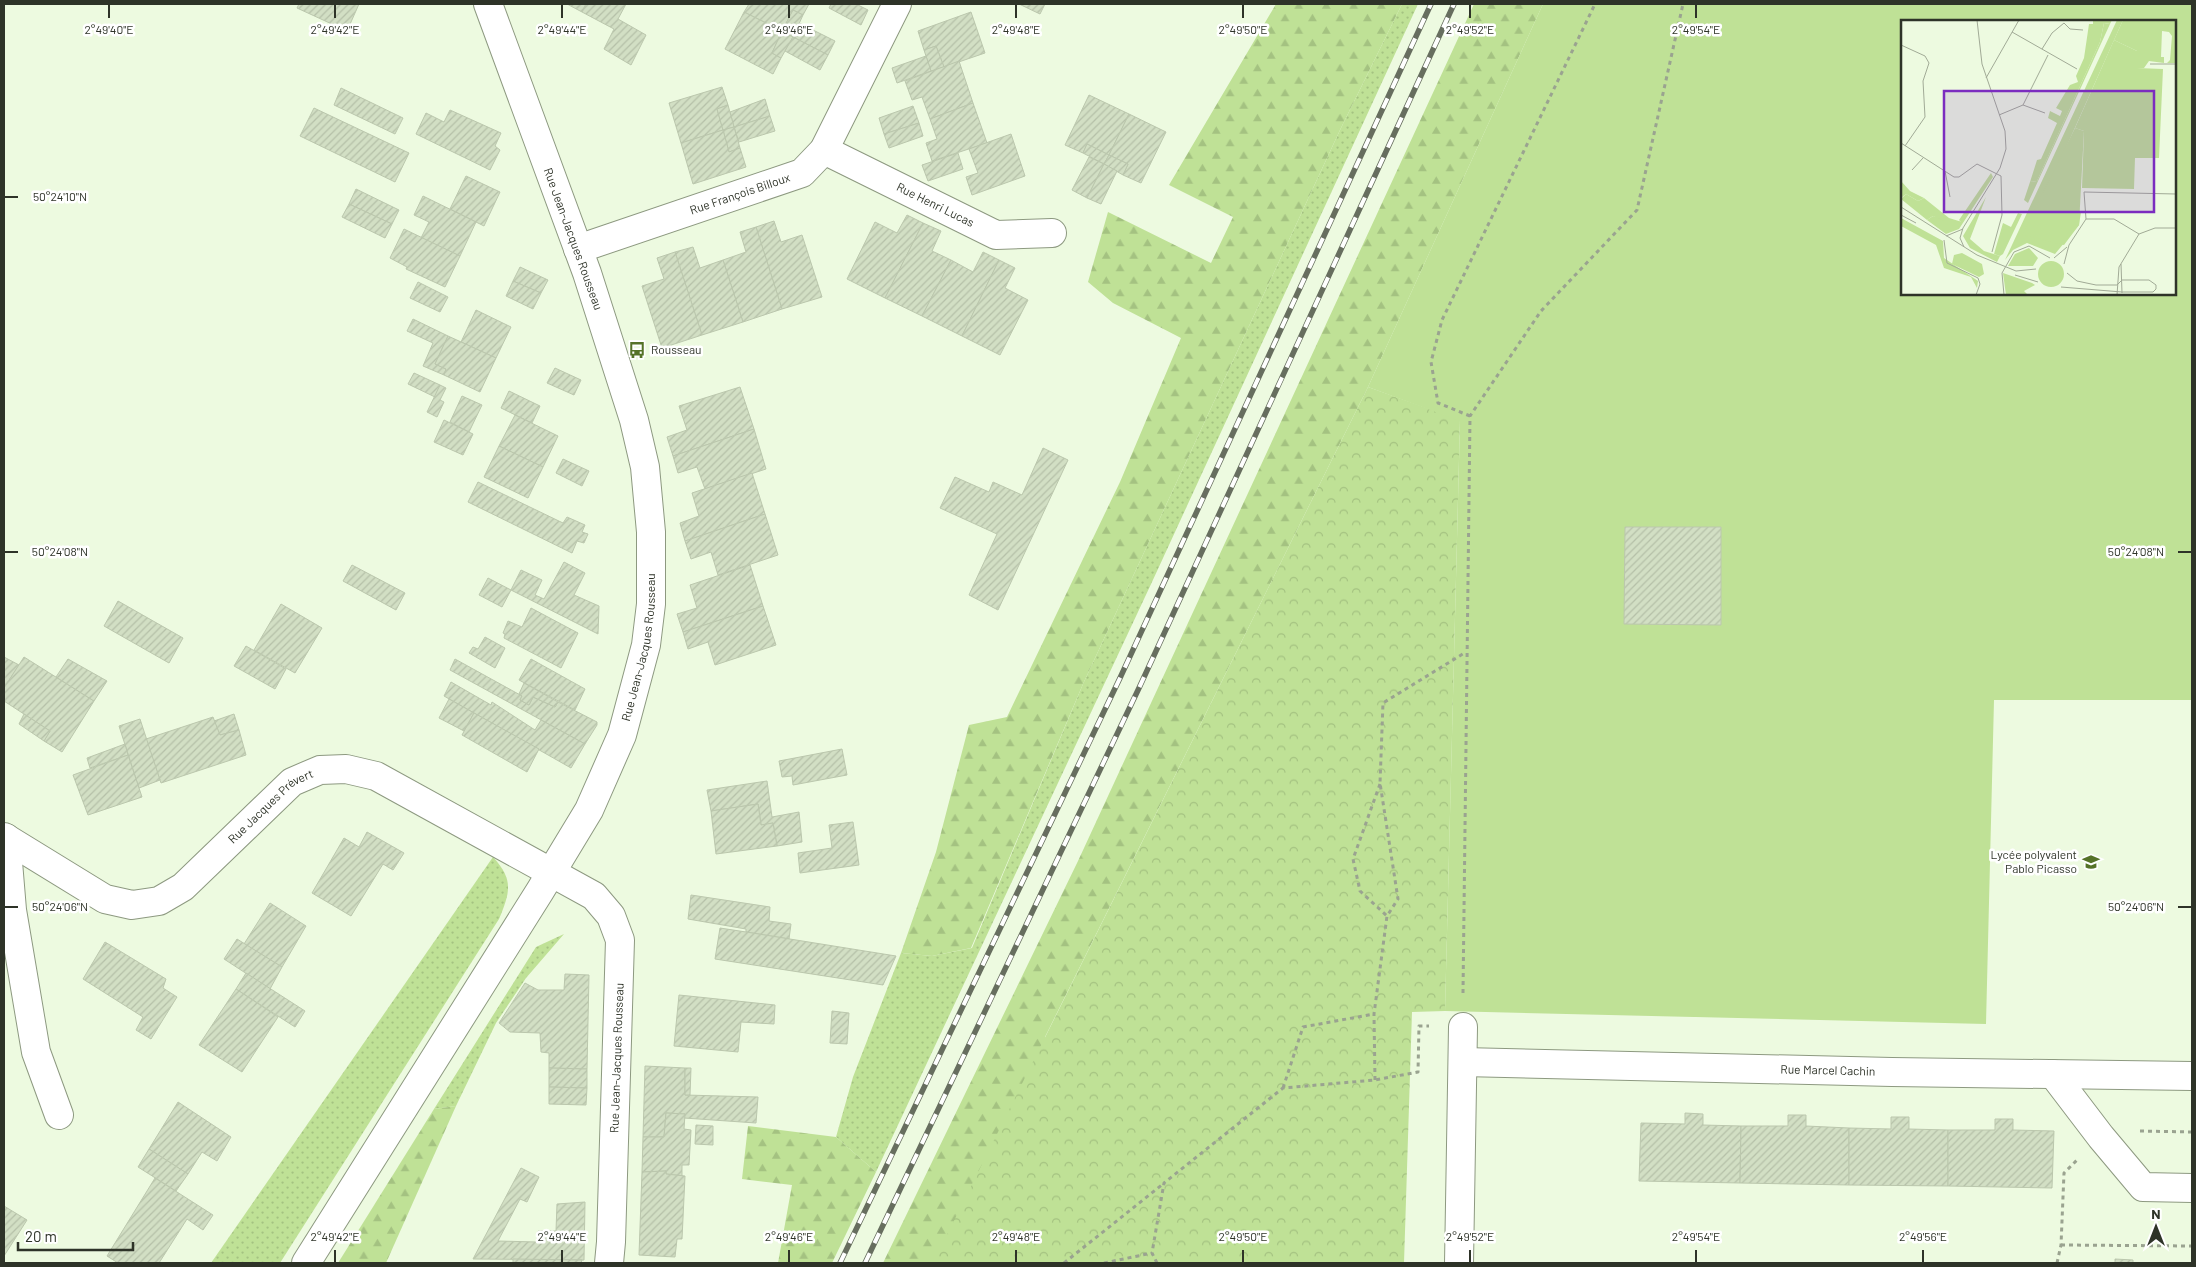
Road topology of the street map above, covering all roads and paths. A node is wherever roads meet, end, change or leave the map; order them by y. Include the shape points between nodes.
1 (488, 4) edge
2 (897, 4) edge
3 (1595, 4) edge
4 (1683, 4) edge
5 (824, 150) junction
6 (1052, 233) dead end
7 (578, 249) junction
8 (1470, 416) junction
9 (1467, 652) junction
10 (1380, 783) junction
11 (5, 837) edge
12 (551, 873) junction
13 (1388, 916) junction
14 (1374, 1014) junction
15 (1463, 1027) junction
16 (1463, 1062) junction
17 (2053, 1074) junction
18 (2192, 1076) edge
19 (1375, 1080) junction
20 (1283, 1088) junction
21 (58, 1115) dead end
22 (2192, 1132) edge
23 (2101, 1137) junction
24 (1164, 1183) junction
25 (2192, 1188) edge
26 (2061, 1244) junction
27 (2192, 1246) edge
28 (1152, 1253) junction
29 (306, 1263) edge
30 (609, 1263) edge
31 (1064, 1263) edge
32 (1104, 1263) edge
33 (1158, 1263) edge
34 (1459, 1263) edge
35 (2057, 1263) edge

1 - 7 street, Rue Jean-Jacques Rousseau
2 - 5 street, Rue François Billoux
3 - 8 path via 1442,320 1431,362 1438,403
4 - 8 path via 1636,210 1541,311
5 - 6 street, Rue Henri Lucas via 996,235
5 - 7 street, Rue François Billoux via 802,173
7 - 12 street, Rue Jean-Jacques Rousseau via 624,385 645,467 651,532 651,604 646,645 622,735 589,810
8 - 9 path
9 - 10 path via 1383,704
9 - 15 path
10 - 13 path via 1398,899
10 - 13 path via 1353,859 1360,891
11 - 12 street, Rue Jacques Prévert via 106,899 132,905 159,901 183,887 292,782 320,770 346,769 376,776
11 - 21 street, Rue Jacques Prévert via 12,910 36,1052
12 - 29 street
12 - 30 street, Rue Jean-Jacques Rousseau via 594,896 611,916 620,940
13 - 14 path
14 - 19 path
14 - 20 path via 1303,1027
15 - 16 street
15 - 19 path via 1419,1026 1418,1072
16 - 17 street, Rue Marcel Cachin
16 - 34 street
17 - 18 street, Rue Marcel Cachin
17 - 23 street
19 - 20 path
20 - 24 path
22 - 23 path via 2128,1130
23 - 25 street via 2143,1187
23 - 26 path via 2064,1173
24 - 28 path
24 - 31 path
26 - 27 path
26 - 35 path
28 - 32 path
28 - 33 path

